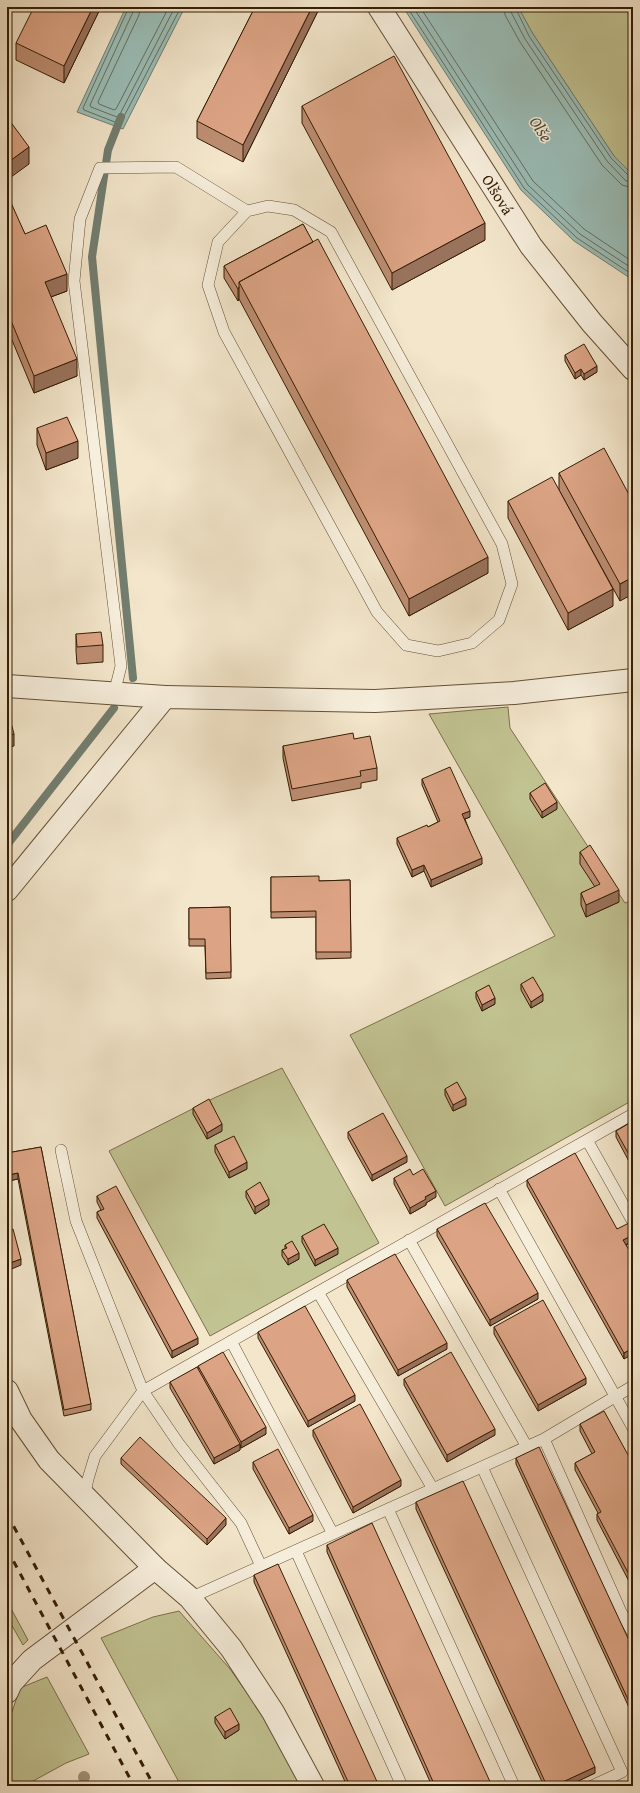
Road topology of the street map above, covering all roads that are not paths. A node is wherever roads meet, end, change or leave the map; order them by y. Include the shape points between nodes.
1 (379, 7) edge
2 (247, 211) junction
3 (633, 369) edge
4 (633, 680) edge
5 (7, 686) edge
6 (114, 694) junction
7 (165, 697) junction
8 (7, 890) edge
9 (633, 1114) edge
10 (587, 1140) junction
11 (61, 1150) dead end
12 (499, 1189) junction
13 (633, 1222) edge
14 (409, 1240) junction
15 (318, 1292) junction
16 (231, 1341) junction
17 (633, 1386) edge
18 (7, 1391) edge
19 (143, 1391) junction
20 (616, 1397) junction
21 (633, 1428) edge
22 (544, 1439) junction
23 (527, 1447) junction
24 (482, 1467) junction
25 (433, 1489) junction
26 (84, 1497) junction
27 (388, 1509) junction
28 (333, 1534) junction
29 (296, 1551) junction
30 (261, 1566) junction
31 (155, 1568) junction
32 (190, 1598) junction
33 (633, 1633) edge
34 (7, 1692) edge
35 (313, 1786) edge
36 (402, 1786) edge
37 (514, 1786) edge
38 (592, 1786) edge

1 - 3 street, Olšová via 531,246 592,323
2 - 2 lane via 218,242 208,285 224,332 377,612 406,645 438,651 472,643 499,620 512,584 502,544 331,232 294,210 268,206
2 - 6 lane via 176,167 100,168 80,219 74,281 121,666
4 - 7 street via 514,693 375,701
5 - 6 street
6 - 7 street
7 - 8 street
9 - 10 lane
10 - 12 lane
10 - 13 lane
11 - 19 lane via 76,1221
12 - 14 lane
12 - 20 lane
14 - 15 lane
14 - 23 lane
15 - 16 lane
15 - 25 lane
16 - 19 lane
16 - 28 lane
17 - 20 lane
18 - 26 street via 21,1420 49,1460
19 - 26 lane via 95,1456
19 - 30 lane via 179,1444 241,1523
20 - 21 lane
20 - 22 lane
22 - 23 lane
22 - 33 lane via 621,1612
23 - 24 lane
24 - 25 lane
24 - 38 lane via 622,1772
25 - 27 lane
26 - 31 street
27 - 28 lane
27 - 37 lane
28 - 29 lane
29 - 30 lane
29 - 36 lane
30 - 32 lane
31 - 32 street
31 - 34 street via 32,1660 10,1683
32 - 35 street via 231,1648 269,1706

